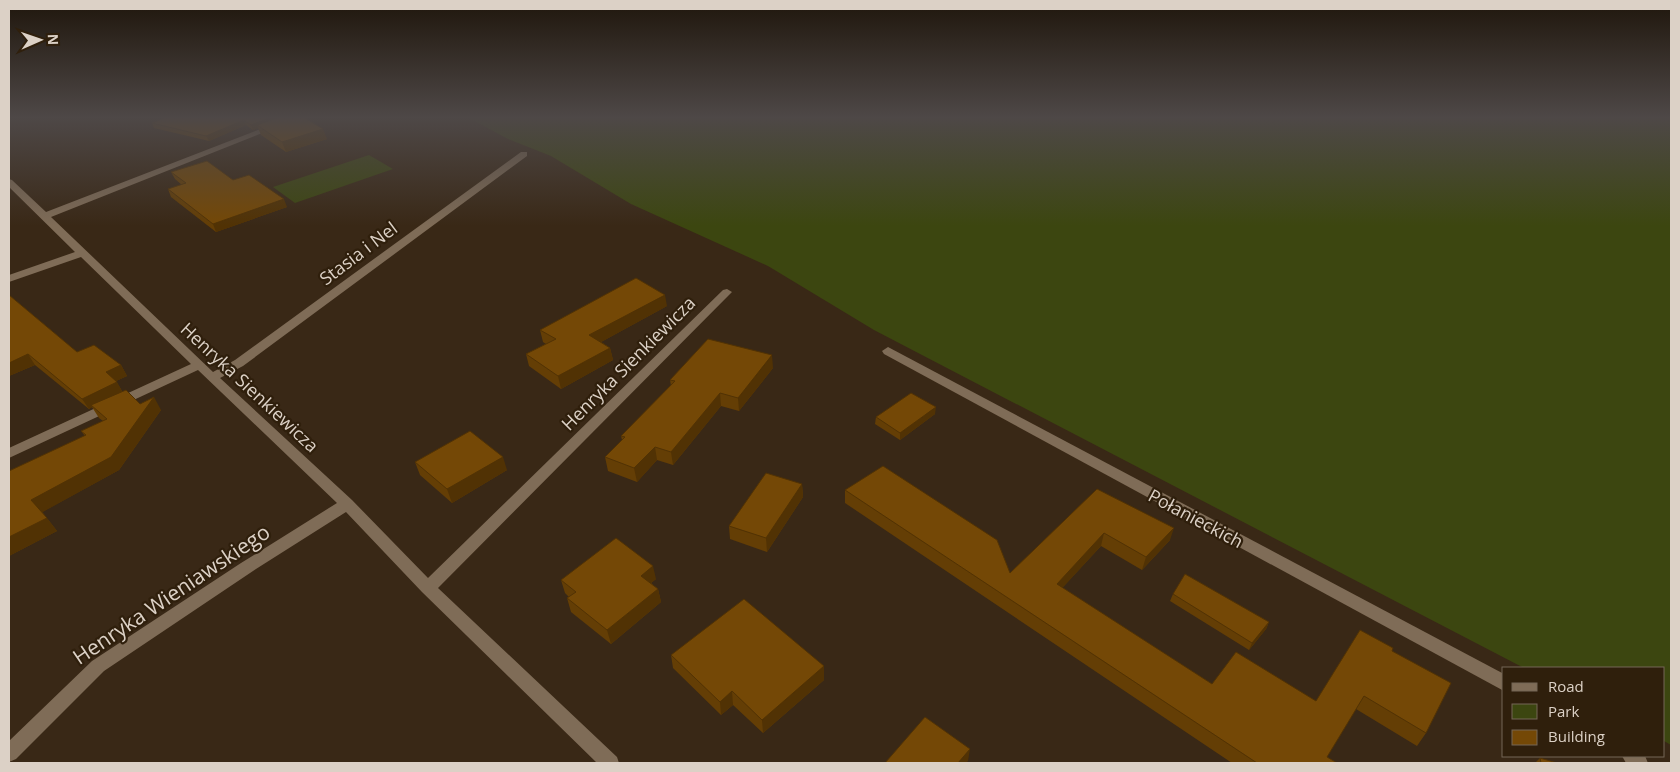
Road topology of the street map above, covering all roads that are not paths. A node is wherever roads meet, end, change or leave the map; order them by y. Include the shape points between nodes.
1 (204, 154) edge
2 (524, 154) dead end
3 (9, 182) edge
4 (45, 216) junction
5 (81, 254) junction
6 (9, 280) edge
7 (727, 292) dead end
8 (888, 351) dead end
9 (199, 366) junction
10 (212, 377) junction
11 (9, 453) edge
12 (347, 504) junction
13 (428, 588) junction
14 (1502, 682) edge
15 (9, 753) edge
16 (610, 763) edge

1 - 4 street
2 - 10 street, Stasia i Nel via 239,363
3 - 4 street, Henryka Sienkiewicza
4 - 5 street, Henryka Sienkiewicza
5 - 6 street
5 - 9 street, Henryka Sienkiewicza
7 - 13 street, Henryka Sienkiewicza
8 - 14 street, Połanieckich
9 - 10 street, Henryka Sienkiewicza
9 - 11 street
10 - 12 street, Henryka Sienkiewicza
12 - 13 street, Henryka Sienkiewicza
12 - 15 street, Henryka Wieniawskiego via 98,666
13 - 16 street, Henryka Sienkiewicza

